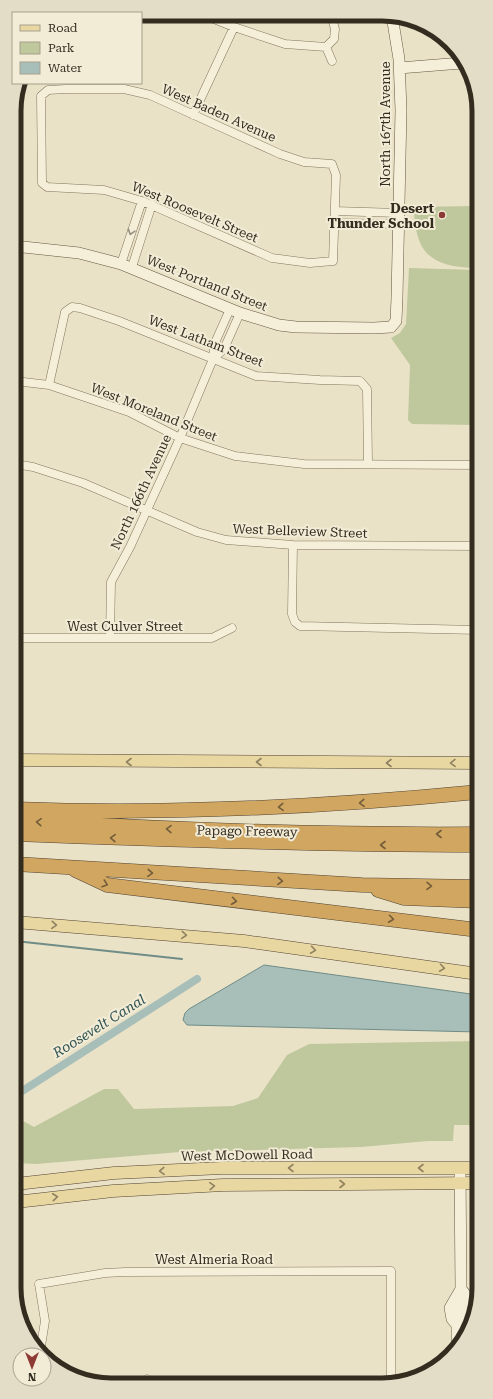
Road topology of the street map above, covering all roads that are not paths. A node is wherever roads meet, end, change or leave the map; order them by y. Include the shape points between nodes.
1 (219, 21) edge
2 (333, 21) edge
3 (393, 22) edge
4 (234, 27) junction
5 (326, 47) junction
6 (332, 61) dead end
7 (458, 63) edge
8 (399, 68) junction
9 (193, 115) junction
10 (47, 187) joint
11 (142, 201) junction
12 (152, 204) junction
13 (335, 211) junction
14 (398, 218) junction
15 (335, 223) junction
16 (21, 247) edge
17 (121, 264) junction
18 (132, 268) junction
19 (235, 311) junction
20 (390, 326) joint
21 (213, 359) junction
22 (21, 382) edge
23 (49, 385) junction
24 (180, 438) junction
25 (368, 463) junction
26 (21, 465) edge
27 (472, 465) edge
28 (147, 510) junction
29 (293, 545) junction
30 (472, 546) edge
31 (232, 628) dead end
32 (472, 630) edge
33 (21, 638) edge
34 (110, 638) junction
35 (21, 760) edge
36 (472, 763) edge
37 (472, 793) edge
38 (21, 809) edge
39 (21, 820) edge
40 (21, 834) edge
41 (472, 834) edge
42 (472, 845) edge
43 (21, 864) edge
44 (70, 868) junction
45 (362, 885) junction
46 (472, 887) edge
47 (472, 902) edge
48 (21, 922) edge
49 (472, 929) edge
50 (472, 973) edge
51 (460, 1168) junction
52 (472, 1168) edge
53 (21, 1183) edge
54 (461, 1183) junction
55 (472, 1183) edge
56 (21, 1201) edge
57 (463, 1328) edge
58 (41, 1345) edge
59 (391, 1377) edge

1 - 4 street
2 - 5 street via 334,39
3 - 8 street, North 167th Avenue
4 - 5 street via 285,44
4 - 9 street
5 - 6 street
7 - 8 street
8 - 14 street, North 167th Avenue via 401,110
9 - 10 street, West Baden Avenue via 150,95 124,89 48,90 41,96 42,183
9 - 13 street, West Baden Avenue via 280,154 304,162 332,164 336,175
10 - 11 street, West Roosevelt Street via 104,190
11 - 12 street, West Roosevelt Street
11 -> 17 street
12 - 15 street, West Roosevelt Street via 272,258 310,263 333,261
12 - 18 street
13 - 14 street
13 - 15 street
14 - 15 street
14 - 20 street, North 167th Avenue via 396,321
16 - 17 street, West Portland Street via 79,253
17 - 18 street, West Portland Street
18 - 19 street, West Portland Street
19 - 20 street, West Portland Street via 257,320 296,327
19 - 21 street, North 166th Avenue via 214,346
21 - 23 street, West Latham Street via 119,321 72,307 65,312
21 - 24 street, North 166th Avenue
21 - 25 street, West Latham Street via 256,376 360,380 367,389
22 - 23 street, West Moreland Street
23 - 24 street, West Moreland Street via 129,412
24 - 25 street, West Moreland Street via 236,456 304,464
24 - 28 street, North 166th Avenue
25 - 27 street, West Moreland Street
26 - 28 street, West Belleview Street via 82,483
28 - 29 street, West Belleview Street via 197,532 226,540
28 - 34 street, North 166th Avenue via 111,582
29 - 30 street, West Belleview Street
29 - 32 street via 292,614 300,626
31 - 34 street, West Culver Street via 212,638
33 - 34 street, West Culver Street
36 -> 35 main road
37 -> 38 highway via 320,806 188,811
41 -> 39 highway, Papago Freeway via 356,834 133,828
42 -> 40 highway via 365,845
43 - 44 highway
44 -> 45 highway
44 -> 49 highway via 107,885
45 -> 46 highway
45 - 47 highway via 404,898
48 -> 50 main road via 237,940
51 - 52 main road, West McDowell Road
51 -> 53 main road, West McDowell Road via 222,1168 107,1174
51 - 54 street
54 - 55 main road
56 -> 54 main road via 113,1191 223,1185
54 - 57 street via 459,1319
58 - 59 street, West Almeria Road via 45,1321 39,1284 104,1273 126,1272 391,1271

